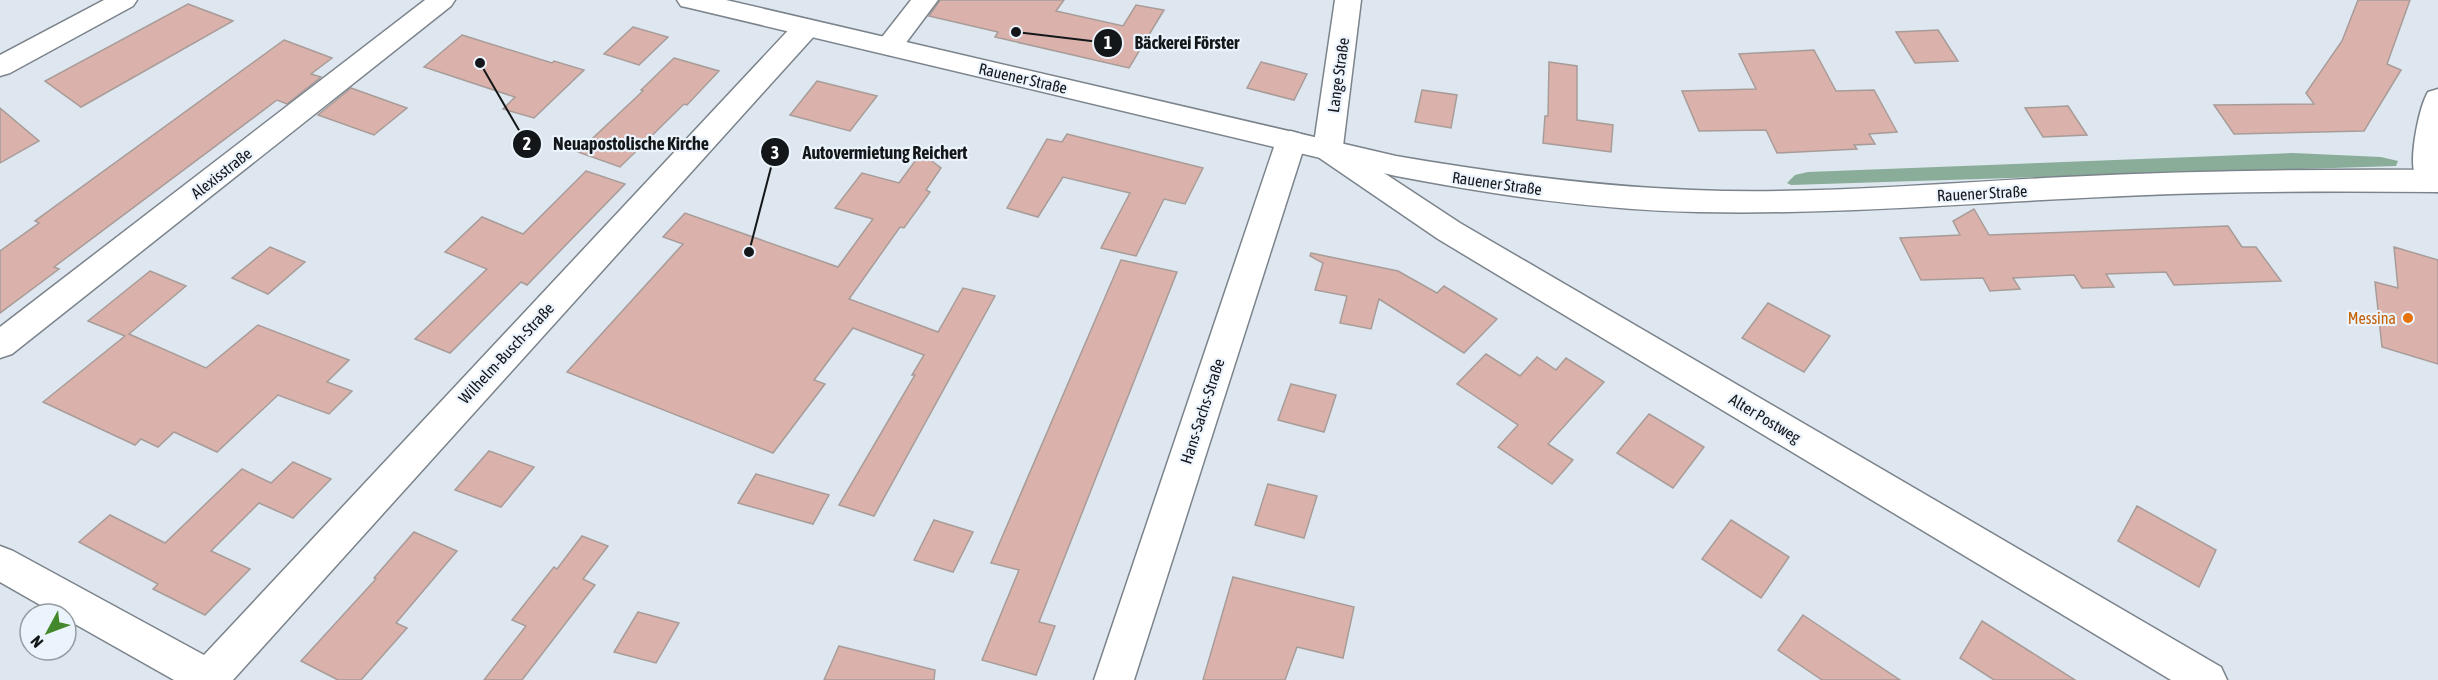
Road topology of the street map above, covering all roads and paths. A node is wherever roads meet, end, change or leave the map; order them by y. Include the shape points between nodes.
1 (124, 0) edge
2 (442, 0) edge
3 (690, 0) edge
4 (925, 0) edge
5 (1348, 0) edge
6 (806, 28) junction
7 (889, 46) junction
8 (0, 67) edge
9 (2438, 99) edge
10 (1291, 141) junction
11 (1328, 150) junction
12 (2438, 181) edge
13 (0, 345) edge
14 (0, 563) edge
15 (209, 680) edge
16 (1114, 680) edge
17 (2207, 680) edge

1 - 8 street
2 - 13 street, Alexisstraße
3 - 6 street, Rauener Straße
4 - 7 street
5 - 11 street, Lange Straße
6 - 7 street, Rauener Straße
6 - 15 street, Wilhelm-Busch-Straße
7 - 10 street, Rauener Straße
9 - 12 street via 2431,124 2429,170
10 - 11 street, Rauener Straße
10 - 16 street, Hans-Sachs-Straße
11 - 12 street, Rauener Straße via 1516,186 1716,201 1871,198 2123,185
11 - 17 street, Alter Postweg via 1449,231
14 - 15 street

